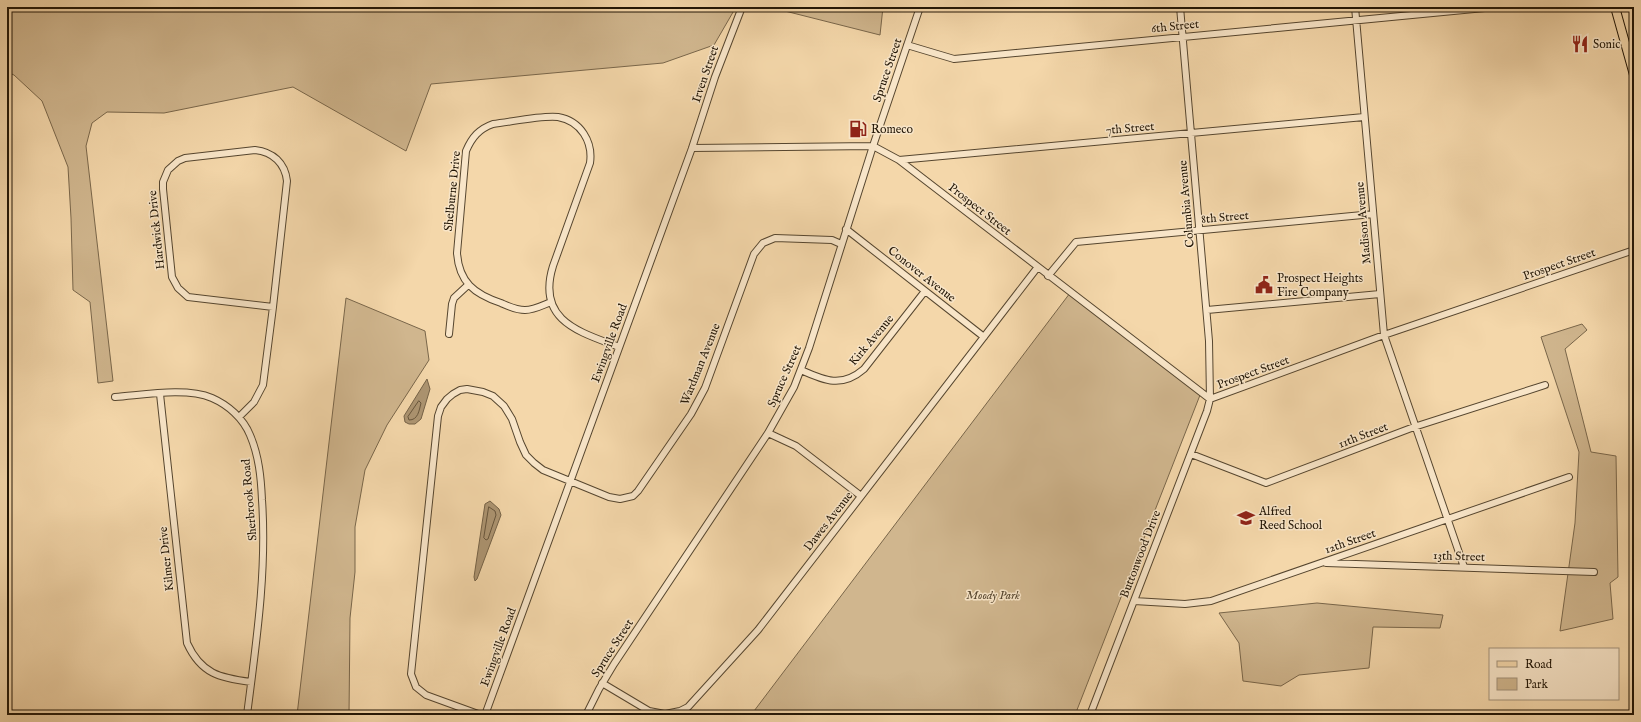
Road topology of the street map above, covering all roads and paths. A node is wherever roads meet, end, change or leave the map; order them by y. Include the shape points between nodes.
1 (742, 7) edge
2 (920, 7) edge
3 (1180, 7) edge
4 (1355, 7) edge
5 (1495, 7) edge
6 (1615, 7) edge
7 (1356, 20) junction
8 (1182, 37) junction
9 (907, 45) junction
10 (1634, 75) edge
11 (1364, 117) junction
12 (1191, 133) junction
13 (872, 146) junction
14 (692, 148) junction
15 (898, 160) junction
16 (1373, 214) junction
17 (846, 229) junction
18 (1200, 230) junction
19 (841, 244) junction
20 (1634, 250) edge
21 (1037, 268) junction
22 (1048, 276) junction
23 (468, 284) junction
24 (925, 290) junction
25 (1380, 294) junction
26 (551, 302) junction
27 (273, 307) junction
28 (1207, 310) junction
29 (449, 334) dead end
30 (1384, 335) junction
31 (984, 337) junction
32 (619, 347) junction
33 (801, 370) junction
34 (1545, 384) dead end
35 (160, 394) junction
36 (115, 397) dead end
37 (1210, 399) junction
38 (239, 417) junction
39 (1414, 427) junction
40 (768, 433) junction
41 (1190, 454) junction
42 (1570, 476) dead end
43 (571, 481) junction
44 (861, 496) junction
45 (1447, 519) junction
46 (1322, 562) junction
47 (1464, 567) junction
48 (1594, 572) dead end
49 (1134, 601) junction
50 (251, 682) junction
51 (602, 683) junction
52 (247, 715) edge
53 (481, 715) edge
54 (485, 715) edge
55 (586, 715) edge
56 (1090, 715) edge

1 - 14 street, Irven Street via 715,77
2 - 9 street, Spruce Street
3 - 8 street, Columbia Avenue
4 - 7 street, Madison Avenue
5 - 7 street, 6th Street
6 - 10 main road
7 - 8 street, 6th Street
7 - 11 street, Madison Avenue
8 - 9 street, 6th Street via 954,59
8 - 12 street, Columbia Avenue
9 - 13 street, Spruce Street
11 - 12 street, 7th Street
11 - 16 street, Madison Avenue
12 - 15 street, 7th Street
12 - 18 street, Columbia Avenue
13 - 14 street
13 - 15 street, Prospect Street
13 - 17 street, Spruce Street
14 - 32 street, Ewingville Road
15 - 21 street, Prospect Street
16 - 18 street, 8th Street
16 - 25 street, Madison Avenue
17 - 19 street, Spruce Street
17 - 24 street, Conover Avenue
18 - 22 street, 8th Street via 1076,242
18 - 28 street, Columbia Avenue
19 - 33 street, Spruce Street
19 - 43 street, Wardman Avenue via 832,240 775,238 763,243 754,254 705,388 677,436 638,491 626,498 613,498
20 - 30 street, Prospect Street
21 - 22 street, Prospect Street
21 - 31 street, Dawes Avenue
22 - 37 street, Prospect Street
23 - 26 street, Shelburne Drive via 486,298 517,309 532,309
23 - 26 street, Shelburne Drive via 459,269 457,253 466,151 469,142 479,131 493,124 566,119 579,128 588,140 591,156 550,276
23 - 29 street via 457,294 452,304
24 - 31 street, Conover Avenue
24 - 33 street, Kirk Avenue via 858,374 834,381
25 - 28 street
25 - 30 street, Madison Avenue
26 - 32 street, Shelburne Drive via 558,315 570,327
27 - 27 street, Hardwick Drive via 287,181 281,162 270,153 255,150 178,161 168,170 162,189 172,277 178,288 188,297 195,299
27 - 38 street, Hardwick Drive via 263,385 254,402
28 - 37 street, Columbia Avenue
30 - 37 street, Prospect Street
30 - 39 street, Madison Avenue
31 - 44 street, Dawes Avenue
32 - 43 street, Ewingville Road
33 - 40 street, Spruce Street
34 - 39 street, 11th Street
35 - 36 street, Sherbrook Road
35 - 38 street, Sherbrook Road via 199,394 221,402
35 - 50 street, Kilmer Drive via 187,643 196,660 210,672 228,679
37 - 41 street, Buttonwood Drive
38 - 50 street, Sherbrook Road via 250,433 255,447 261,478 263,511 263,567
39 - 41 street, 11th Street via 1266,484
39 - 45 street, Madison Avenue
40 - 44 street via 796,446
40 - 51 street, Spruce Street
41 - 49 street, Buttonwood Drive
42 - 45 street, 12th Street
43 - 53 street, Wardman Avenue via 543,470 526,455 512,419 504,406 493,396 467,389 460,390 441,407 410,670 416,687 426,695
43 - 54 street, Ewingville Road
44 - 51 street, Dawes Avenue via 758,630 688,707 673,713 649,711
45 - 46 street, 12th Street
45 - 47 street, Madison Avenue
46 - 47 street, 13th Street
46 - 49 street, 12th Street via 1211,600 1185,604
47 - 48 street, 13th Street
49 - 56 street, Buttonwood Drive
50 - 52 street, Sherbrook Road
51 - 55 street, Spruce Street

